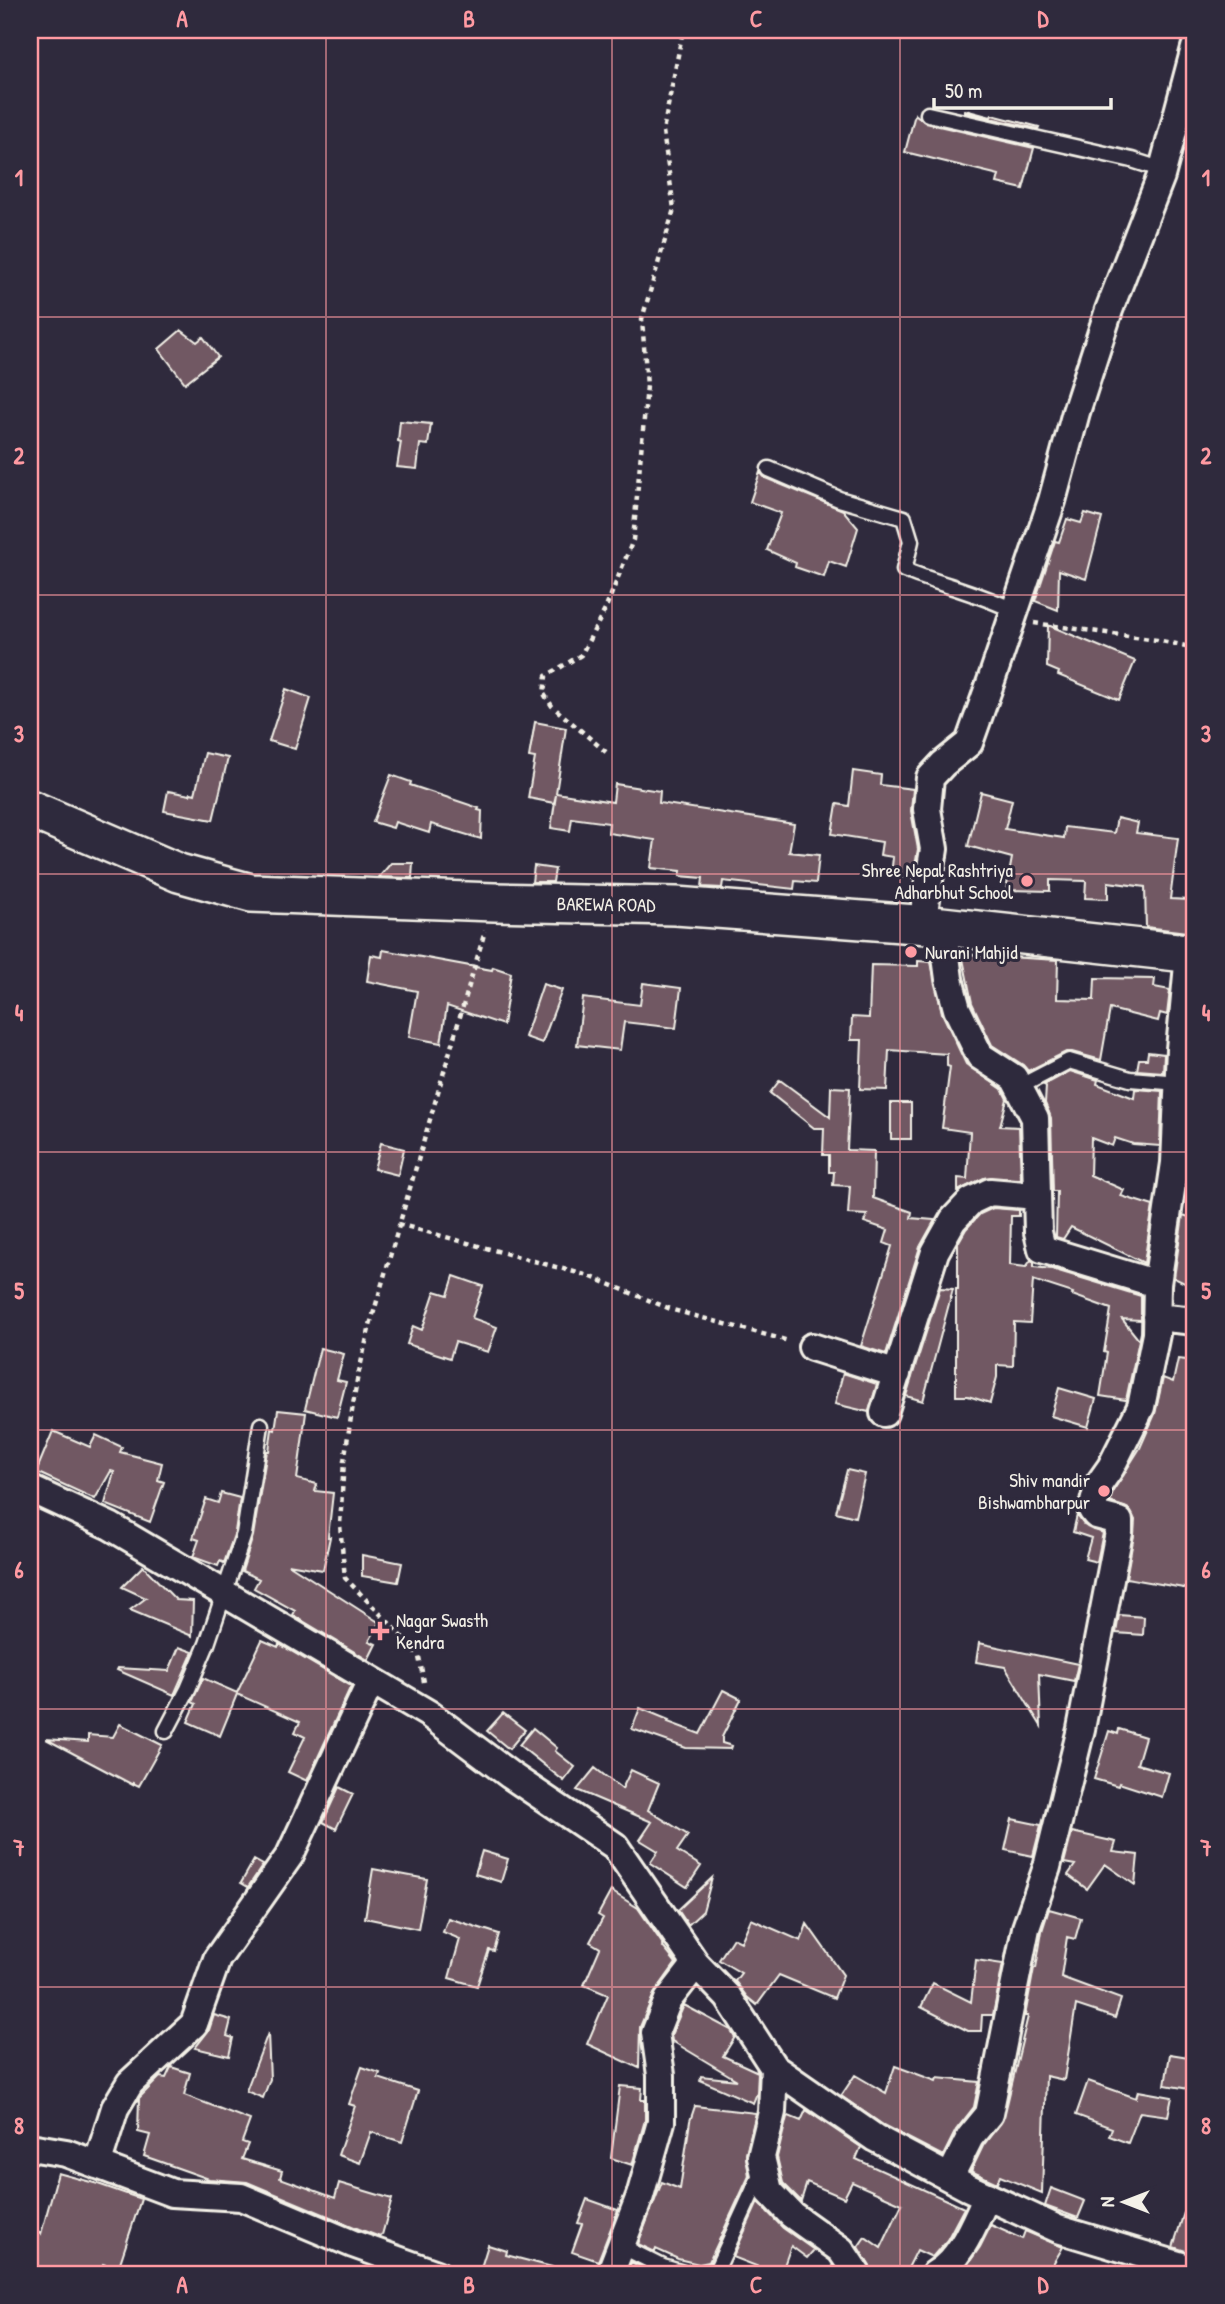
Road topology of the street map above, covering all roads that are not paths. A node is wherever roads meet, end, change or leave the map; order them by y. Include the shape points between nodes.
1 (1195, 48) edge
2 (928, 114) dead end
3 (1161, 176) junction
4 (769, 469) dead end
5 (1015, 611) junction
6 (30, 809) edge
7 (932, 925) junction
8 (1192, 954) edge
9 (1179, 1083) junction
10 (1019, 1087) junction
11 (1036, 1196) junction
12 (1157, 1284) junction
13 (1156, 1317) junction
14 (1195, 1321) edge
15 (812, 1347) road end
16 (897, 1374) junction
17 (884, 1413) dead end
18 (261, 1424) dead end
19 (30, 1489) edge
20 (224, 1592) junction
21 (371, 1681) junction
22 (166, 1731) dead end
23 (696, 1964) junction
24 (775, 2068) junction
25 (30, 2147) edge
26 (97, 2165) junction
27 (764, 2168) junction
28 (950, 2177) junction
29 (987, 2196) junction
30 (621, 2246) junction
31 (1195, 2270) edge
32 (437, 2274) edge
33 (610, 2274) edge
34 (687, 2274) edge
35 (700, 2274) edge
36 (858, 2274) edge
37 (935, 2274) edge

1 - 3 street
2 - 3 lane via 1132,160 1157,168
3 - 5 street via 1109,310
4 - 5 lane via 839,499 904,518 911,541 904,570
5 - 7 street via 968,743 930,778
6 - 7 main road, BAREWA ROAD via 178,873 251,892 676,906
7 - 8 main road, BAREWA ROAD
7 - 10 street via 957,1009 979,1056 1014,1078
8 - 9 street
9 - 10 lane via 1130,1079 1069,1062
9 - 12 street via 1175,1163
10 - 11 street via 1035,1118
11 - 12 street via 1042,1249
11 - 16 street via 990,1192 971,1201 953,1220 935,1252
12 - 13 street
13 - 14 street
13 - 28 street via 1141,1407 1099,1484 1092,1510 1119,1521 1119,1532 1082,1729 1047,1867 1026,1928 989,2114 970,2137
15 - 16 street
16 - 17 street
18 - 20 lane via 244,1535
19 - 20 street via 110,1526
20 - 21 street
20 - 22 lane via 207,1644
21 - 23 street via 429,1714 615,1846
21 - 26 street via 290,1855 217,1959 194,2024 130,2083 115,2108
23 - 24 street via 728,1997
23 - 30 street via 668,2000 655,2033 661,2122
24 - 27 street via 772,2112 761,2157
24 - 28 street via 875,2138
25 - 26 street via 66,2153
26 - 32 street via 172,2193 240,2197
27 - 35 lane via 716,2270
27 - 36 street via 769,2191 792,2215 841,2250
28 - 29 street
29 - 31 street via 1058,2230
29 - 37 street via 961,2248
30 - 33 street
30 - 34 lane

